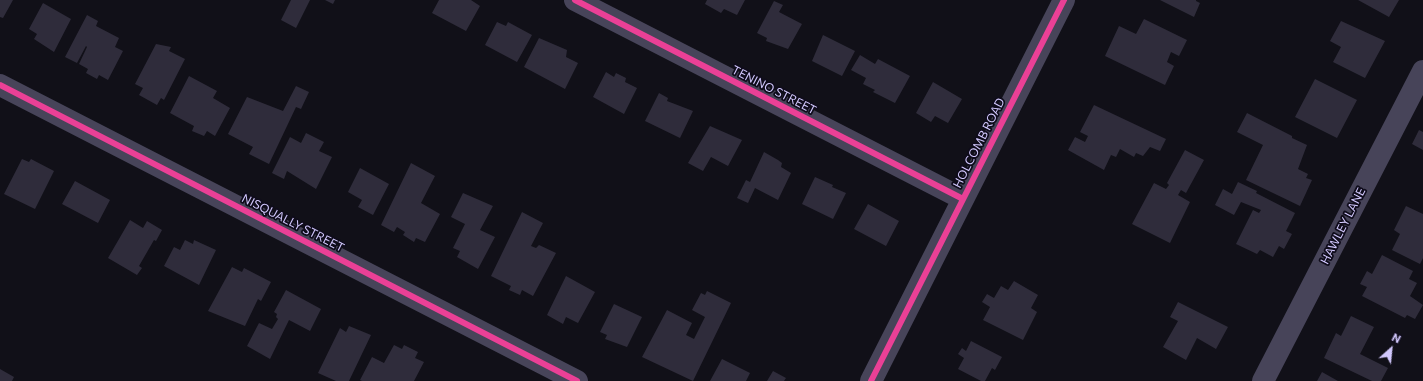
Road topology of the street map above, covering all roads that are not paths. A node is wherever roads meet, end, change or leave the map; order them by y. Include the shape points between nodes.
1 (575, 0) edge
2 (1064, 0) edge
3 (1423, 71) edge
4 (0, 85) edge
5 (964, 199) junction
6 (577, 381) edge
7 (871, 381) edge
8 (1263, 381) edge

1 - 5 street, TENINO STREET
2 - 5 street, HOLCOMB ROAD
3 - 8 street, HAWLEY LANE
4 - 6 street, NISQUALLY STREET
5 - 7 street, HOLCOMB ROAD

